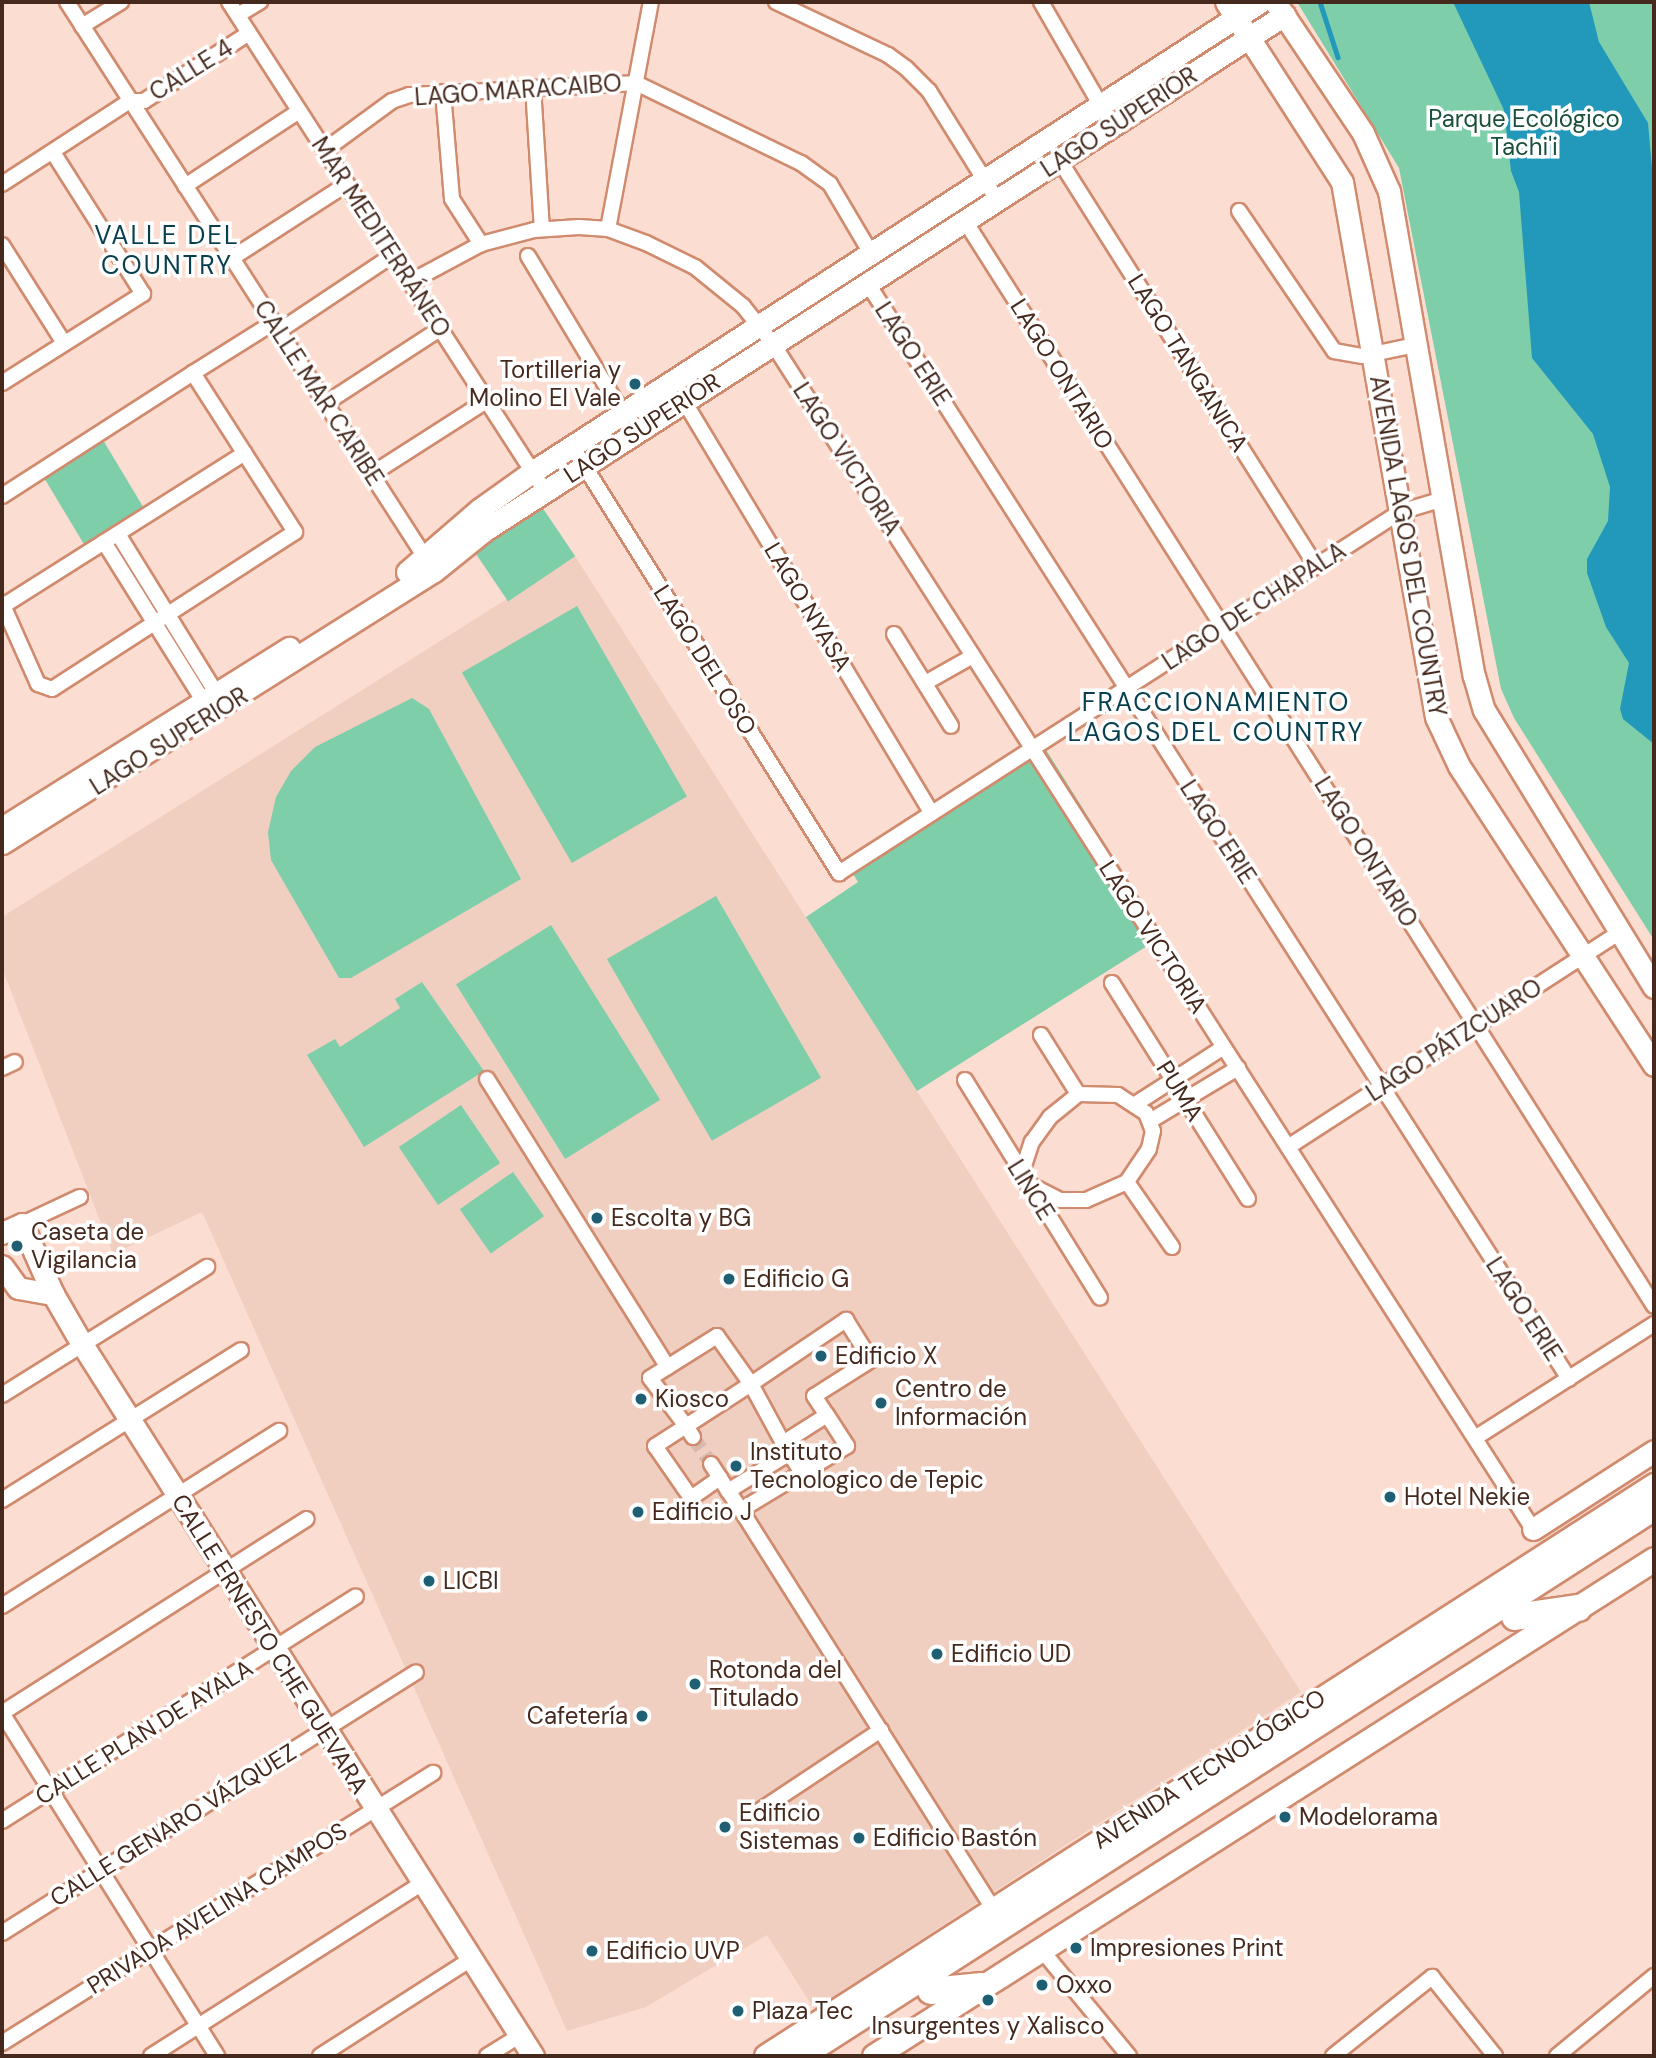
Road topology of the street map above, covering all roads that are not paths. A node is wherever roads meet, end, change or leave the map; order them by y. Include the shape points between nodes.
1 (66, 2) edge
2 (121, 2) edge
3 (229, 2) edge
4 (260, 2) edge
5 (651, 2) edge
6 (776, 2) edge
7 (1041, 2) edge
8 (1260, 2) edge
9 (794, 6) edge
10 (1279, 8) edge
11 (1231, 9) edge
12 (238, 15) junction
13 (82, 26) junction
14 (249, 33) junction
15 (1247, 38) junction
16 (636, 83) junction
17 (533, 87) junction
18 (443, 92) junction
19 (130, 101) junction
20 (1103, 107) junction
21 (299, 111) junction
22 (1112, 128) junction
23 (325, 150) junction
24 (53, 152) junction
25 (1060, 161) junction
26 (984, 182) junction
27 (2, 184) edge
28 (347, 184) junction
29 (185, 186) junction
30 (997, 200) junction
31 (1238, 211) dead end
32 (965, 221) junction
33 (542, 229) junction
34 (608, 229) junction
35 (481, 244) junction
36 (2, 245) edge
37 (872, 255) junction
38 (393, 256) junction
39 (528, 256) dead end
40 (232, 258) junction
41 (410, 282) junction
42 (868, 285) junction
43 (760, 326) junction
44 (440, 329) junction
45 (279, 331) junction
46 (64, 343) junction
47 (773, 344) junction
48 (1415, 345) junction
49 (1373, 353) junction
50 (193, 373) junction
51 (2, 383) edge
52 (486, 401) junction
53 (684, 401) junction
54 (326, 403) junction
55 (623, 414) junction
56 (572, 446) junction
57 (245, 453) junction
58 (584, 466) junction
59 (533, 472) junction
60 (372, 474) junction
61 (545, 491) junction
62 (2, 496) edge
63 (1443, 499) junction
64 (1394, 516) junction
65 (118, 534) junction
66 (104, 542) junction
67 (430, 566) junction
68 (1316, 566) junction
69 (2, 604) edge
70 (167, 615) junction
71 (153, 623) junction
72 (1223, 627) junction
73 (894, 634) dead end
74 (973, 656) junction
75 (925, 683) junction
76 (1126, 688) junction
77 (214, 704) junction
78 (951, 726) dead end
79 (1032, 748) junction
80 (932, 813) junction
81 (3, 837) edge
82 (839, 873) joint
83 (1619, 933) junction
84 (1583, 956) junction
85 (1112, 984) dead end
86 (1654, 987) edge
87 (1476, 1026) junction
88 (1041, 1035) dead end
89 (1224, 1047) junction
90 (1654, 1065) edge
91 (1238, 1068) junction
92 (487, 1079) dead end
93 (965, 1080) dead end
94 (1173, 1080) junction
95 (1381, 1087) junction
96 (1078, 1094) junction
97 (1186, 1100) junction
98 (1137, 1103) junction
99 (1150, 1121) junction
100 (1288, 1147) junction
101 (1023, 1173) junction
102 (1128, 1182) junction
103 (80, 1197) dead end
104 (1248, 1199) dead end
105 (22, 1224) junction
106 (2, 1233) edge
107 (1172, 1247) dead end
108 (2, 1266) edge
109 (208, 1268) dead end
110 (53, 1294) junction
111 (1100, 1298) dead end
112 (1654, 1306) edge
113 (1654, 1324) edge
114 (82, 1344) junction
115 (240, 1350) dead end
116 (668, 1367) junction
117 (1569, 1379) junction
118 (751, 1384) junction
119 (2, 1395) edge
120 (827, 1415) junction
121 (130, 1418) junction
122 (279, 1431) dead end
123 (690, 1432) junction
124 (1475, 1438) junction
125 (786, 1448) junction
126 (1654, 1451) edge
127 (711, 1464) tunnel mouth
128 (802, 1473) junction
129 (720, 1478) junction
130 (728, 1491) junction
131 (176, 1494) junction
132 (1648, 1496) edge
133 (2, 1500) edge
134 (741, 1510) junction
135 (306, 1519) dead end
136 (1533, 1529) joint
137 (1654, 1529) edge
138 (1654, 1559) edge
139 (224, 1573) junction
140 (356, 1596) dead end
141 (2, 1605) edge
142 (1578, 1608) junction
143 (1515, 1618) junction
144 (272, 1650) junction
145 (416, 1672) dead end
146 (2, 1713) edge
147 (323, 1730) junction
148 (881, 1730) junction
149 (433, 1773) dead end
150 (51, 1791) junction
151 (374, 1810) junction
152 (756, 1813) dead end
153 (2, 1821) edge
154 (1116, 1829) junction
155 (102, 1871) junction
156 (1086, 1873) junction
157 (423, 1883) junction
158 (993, 1908) junction
159 (2, 1933) edge
160 (1040, 1948) junction
161 (152, 1949) junction
162 (471, 1959) junction
163 (1654, 1976) edge
164 (982, 1986) junction
165 (931, 1991) junction
166 (198, 2027) junction
167 (519, 2036) junction
168 (2, 2043) edge
169 (151, 2056) edge
170 (217, 2056) edge
171 (320, 2056) edge
172 (487, 2056) edge
173 (533, 2056) edge
174 (766, 2056) edge
175 (799, 2056) edge
176 (831, 2056) edge
177 (874, 2056) edge
178 (1129, 2056) edge
179 (1333, 2056) edge
180 (1495, 2056) edge
181 (1557, 2056) edge

1 - 13 street, CALLE MAR CARIBE
2 - 13 street
3 - 12 street, MAR MEDITERRÁNEO
4 - 12 street
5 - 16 street
6 - 9 street
7 - 20 street
8 - 11 street, LAGO SUPERIOR
9 - 26 street via 906,68 929,91
10 - 15 street, LAGO SUPERIOR
10 - 48 street, AVENIDA LAGOS DEL COUNTRY via 1378,160 1389,191
11 - 15 street, AVENIDA LAGOS DEL COUNTRY
11 - 20 street, LAGO SUPERIOR
12 - 14 street, MAR MEDITERRÁNEO
13 - 19 street, CALLE MAR CARIBE
14 - 19 street, CALLE 4 via 144,100
14 - 21 street, MAR MEDITERRÁNEO
15 - 22 street, LAGO SUPERIOR
15 - 49 street, AVENIDA LAGOS DEL COUNTRY via 1342,182
16 - 17 street, LAGO MARACAIBO
16 - 34 street
16 - 37 street, LAGO MARACAIBO via 801,163 830,184
17 - 18 street, LAGO MARACAIBO
17 - 33 street
18 - 23 street, LAGO MARACAIBO via 392,101
18 - 35 street via 452,199
19 - 24 street, CALLE 4
19 - 29 street, CALLE MAR CARIBE
20 - 22 street
20 - 26 street, LAGO SUPERIOR
21 - 23 street, MAR MEDITERRÁNEO
21 - 29 street
22 - 25 street, LAGO SUPERIOR
23 - 28 street, MAR MEDITERRÁNEO
24 - 27 street, CALLE 4
24 - 46 street via 143,294
25 - 30 street, LAGO SUPERIOR
25 - 68 street, LAGO TANGANICA
26 - 30 street
26 - 37 street, LAGO SUPERIOR
28 - 38 street, MAR MEDITERRÁNEO
28 - 40 street
29 - 40 street, CALLE MAR CARIBE
30 - 32 street, LAGO SUPERIOR
31 - 49 street via 1334,351 1346,356
32 - 42 street, LAGO SUPERIOR
32 - 72 street, LAGO ONTARIO
33 - 34 street
33 - 35 street
34 - 43 street, LAGO VICTORIA via 695,267 721,285
35 - 41 street
36 - 46 street
37 - 43 street, LAGO SUPERIOR
38 - 41 street, MAR MEDITERRÁNEO
38 - 45 street
39 - 55 street
40 - 45 street, CALLE MAR CARIBE
41 - 44 street, MAR MEDITERRÁNEO
42 - 47 street, LAGO SUPERIOR
42 - 76 street, LAGO ERIE
43 - 47 street, LAGO VICTORIA
43 - 55 street, LAGO SUPERIOR
44 - 52 street, MAR MEDITERRÁNEO
44 - 54 street
45 - 50 street via 268,326
45 - 54 street, CALLE MAR CARIBE
46 - 51 street
47 - 53 street, LAGO SUPERIOR
47 - 74 street, LAGO VICTORIA
48 - 49 street
48 - 63 street, AVENIDA LAGOS DEL COUNTRY
49 - 64 street, AVENIDA LAGOS DEL COUNTRY
50 - 57 street
50 - 62 street
52 - 59 street, MAR MEDITERRÁNEO
52 - 60 street
53 - 58 street, LAGO SUPERIOR
53 - 80 street, LAGO NYASA
54 - 60 street, CALLE MAR CARIBE
55 - 56 street, LAGO SUPERIOR
56 - 58 street, LAGO DEL OSO
56 - 59 street, LAGO SUPERIOR
57 - 65 street
57 - 70 street via 295,532
58 - 61 street, LAGO SUPERIOR
58 - 82 street, LAGO DEL OSO
59 - 61 street, MAR MEDITERRÁNEO
59 - 67 street, LAGO SUPERIOR via 480,509
60 - 67 street, CALLE MAR CARIBE
61 - 67 street, LAGO SUPERIOR
63 - 64 street, LAGO DE CHAPALA
63 - 83 street, AVENIDA LAGOS DEL COUNTRY via 1484,710
64 - 68 street, LAGO DE CHAPALA
64 - 84 street, AVENIDA LAGOS DEL COUNTRY via 1436,717 1459,766
65 - 66 street
65 - 70 street
66 - 69 street
66 - 71 street
67 - 77 street, LAGO SUPERIOR
68 - 72 street, LAGO DE CHAPALA
69 - 71 street via 43,689 52,689
70 - 71 street
70 - 77 street
71 - 77 street
72 - 76 street, LAGO DE CHAPALA
72 - 87 street, LAGO ONTARIO
73 - 75 street
74 - 75 street
74 - 79 street, LAGO VICTORIA
75 - 78 street
76 - 79 street, LAGO DE CHAPALA
76 - 95 street, LAGO ERIE
77 - 81 street, LAGO SUPERIOR
79 - 80 street, LAGO DE CHAPALA
79 - 89 street, LAGO VICTORIA
80 - 82 street, LAGO DE CHAPALA
83 - 84 street, LAGO PÁTZCUARO
83 - 86 street, AVENIDA LAGOS DEL COUNTRY
84 - 87 street, LAGO PÁTZCUARO
84 - 90 street, AVENIDA LAGOS DEL COUNTRY
85 - 94 street, PUMA
87 - 95 street, LAGO PÁTZCUARO
87 - 112 street, LAGO ONTARIO
88 - 96 street
89 - 91 street, LAGO VICTORIA
89 - 94 street
91 - 97 street
91 - 100 street, LAGO VICTORIA
92 - 116 street
93 - 101 street, LINCE
94 - 97 street, PUMA
94 - 98 street
95 - 100 street, LAGO PÁTZCUARO
95 - 117 street, LAGO ERIE
96 - 98 street via 1118,1095
96 - 101 street via 1050,1117
97 - 99 street
97 - 104 street, PUMA
98 - 99 street
99 - 102 street via 1149,1149
100 - 124 street, LAGO VICTORIA
101 - 102 street via 1052,1198 1086,1200
101 - 111 street, LINCE
102 - 107 street
103 - 105 street
105 - 106 street
105 - 110 street, CALLE ERNESTO CHE GUEVARA
108 - 110 street via 18,1287
109 - 114 street
110 - 114 street, CALLE ERNESTO CHE GUEVARA
113 - 117 street
114 - 119 street
114 - 121 street, CALLE ERNESTO CHE GUEVARA
115 - 121 street
116 - 118 street via 717,1336
116 - 123 street via 650,1378
117 - 124 street
118 - 120 street via 846,1320 872,1360 814,1396
118 - 123 street
118 - 125 street
120 - 125 street
120 - 128 street via 847,1446
121 - 131 street, CALLE ERNESTO CHE GUEVARA
121 - 133 street
122 - 131 street
123 - 129 street via 655,1446 691,1498
124 - 136 street, LAGO VICTORIA
125 - 128 street
125 - 130 street
126 - 136 street
127 - 129 street
128 - 134 street
129 - 130 street
130 - 134 street
131 - 139 street, CALLE ERNESTO CHE GUEVARA
131 - 141 street
132 - 154 main road, AVENIDA TECNOLÓGICO
132 - 156 highway, AVENIDA TECNOLÓGICO via 1616,1533
134 - 148 street
135 - 139 street
137 - 143 highway, AVENIDA TECNOLÓGICO
138 - 142 main road
139 - 144 street, CALLE ERNESTO CHE GUEVARA
139 - 146 street
140 - 144 street, CALLE PLAN DE AYALA
142 - 143 highway
142 - 160 main road
143 - 165 highway, AVENIDA TECNOLÓGICO
144 - 147 street, CALLE ERNESTO CHE GUEVARA
144 - 150 street, CALLE PLAN DE AYALA
145 - 147 street, CALLE GENARO VÁZQUEZ
146 - 150 street
147 - 151 street, CALLE ERNESTO CHE GUEVARA
147 - 155 street, CALLE GENARO VÁZQUEZ
148 - 152 street
148 - 158 street
149 - 151 street, PRIVADA AVELINA CAMPOS
150 - 153 street, CALLE PLAN DE AYALA
150 - 155 street
151 - 157 street, CALLE ERNESTO CHE GUEVARA
151 - 161 street, PRIVADA AVELINA CAMPOS
154 - 156 highway
154 - 158 main road, AVENIDA TECNOLÓGICO
155 - 159 street, CALLE GENARO VÁZQUEZ
155 - 161 street
156 - 175 highway, AVENIDA TECNOLÓGICO
157 - 162 street, CALLE ERNESTO CHE GUEVARA
157 - 166 street
158 - 174 main road, AVENIDA TECNOLÓGICO
160 - 164 main road
160 - 178 street
161 - 166 street
161 - 168 street, PRIVADA AVELINA CAMPOS
162 - 167 street, CALLE ERNESTO CHE GUEVARA
162 - 171 street
163 - 181 street
164 - 165 highway
164 - 177 main road
165 - 176 highway, AVENIDA TECNOLÓGICO
166 - 169 street
166 - 170 street
167 - 172 street
167 - 173 street, CALLE ERNESTO CHE GUEVARA
179 - 180 street via 1432,1977

